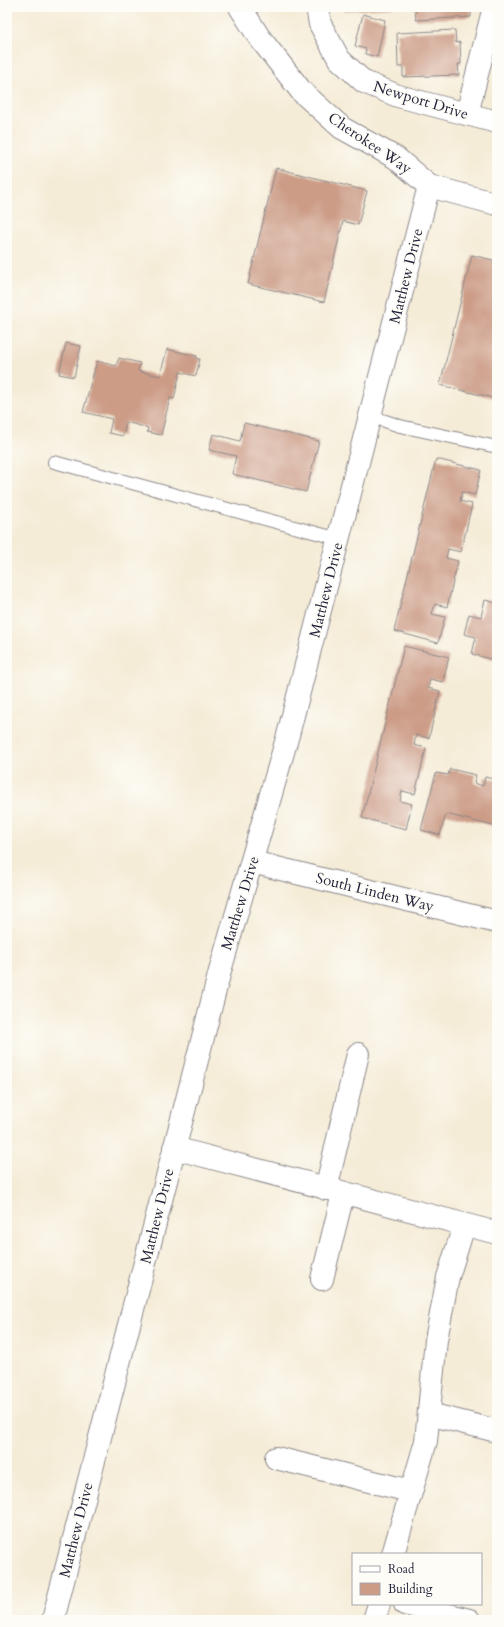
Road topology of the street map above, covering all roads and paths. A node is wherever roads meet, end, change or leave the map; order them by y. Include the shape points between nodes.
1 (240, 7) edge
2 (317, 7) edge
3 (494, 7) edge
4 (467, 114) junction
5 (497, 122) edge
6 (429, 186) junction
7 (497, 204) edge
8 (370, 416) junction
9 (497, 447) edge
10 (54, 462) dead end
11 (339, 539) junction
12 (252, 862) junction
13 (497, 922) edge
14 (358, 1054) dead end
15 (174, 1148) junction
16 (334, 1191) junction
17 (464, 1226) junction
18 (497, 1233) edge
19 (322, 1279) dead end
20 (429, 1414) junction
21 (497, 1431) edge
22 (276, 1458) dead end
23 (410, 1491) junction
24 (393, 1553) edge
25 (379, 1605) edge
26 (409, 1605) edge
27 (53, 1620) edge
28 (374, 1620) edge
29 (469, 1620) edge

1 - 6 street, Cherokee Way via 259,37 302,92 342,128 396,158
2 - 4 street, Newport Drive via 320,24 339,59 364,82 398,96
3 - 4 street
4 - 5 street, Newport Drive
6 - 7 street, Cherokee Way
6 - 8 street, Matthew Drive
8 - 9 lane via 400,426
8 - 11 street, Matthew Drive
10 - 11 lane
11 - 12 street, Matthew Drive
12 - 13 street, South Linden Way
12 - 15 street, Matthew Drive via 220,971
14 - 16 street
15 - 16 street
15 - 27 street, Matthew Drive
16 - 17 street
16 - 19 street
17 - 18 street
17 - 20 street via 448,1277 436,1340
20 - 21 street
20 - 23 street via 426,1441
22 - 23 street
23 - 24 street
25 - 28 street
26 - 29 street

